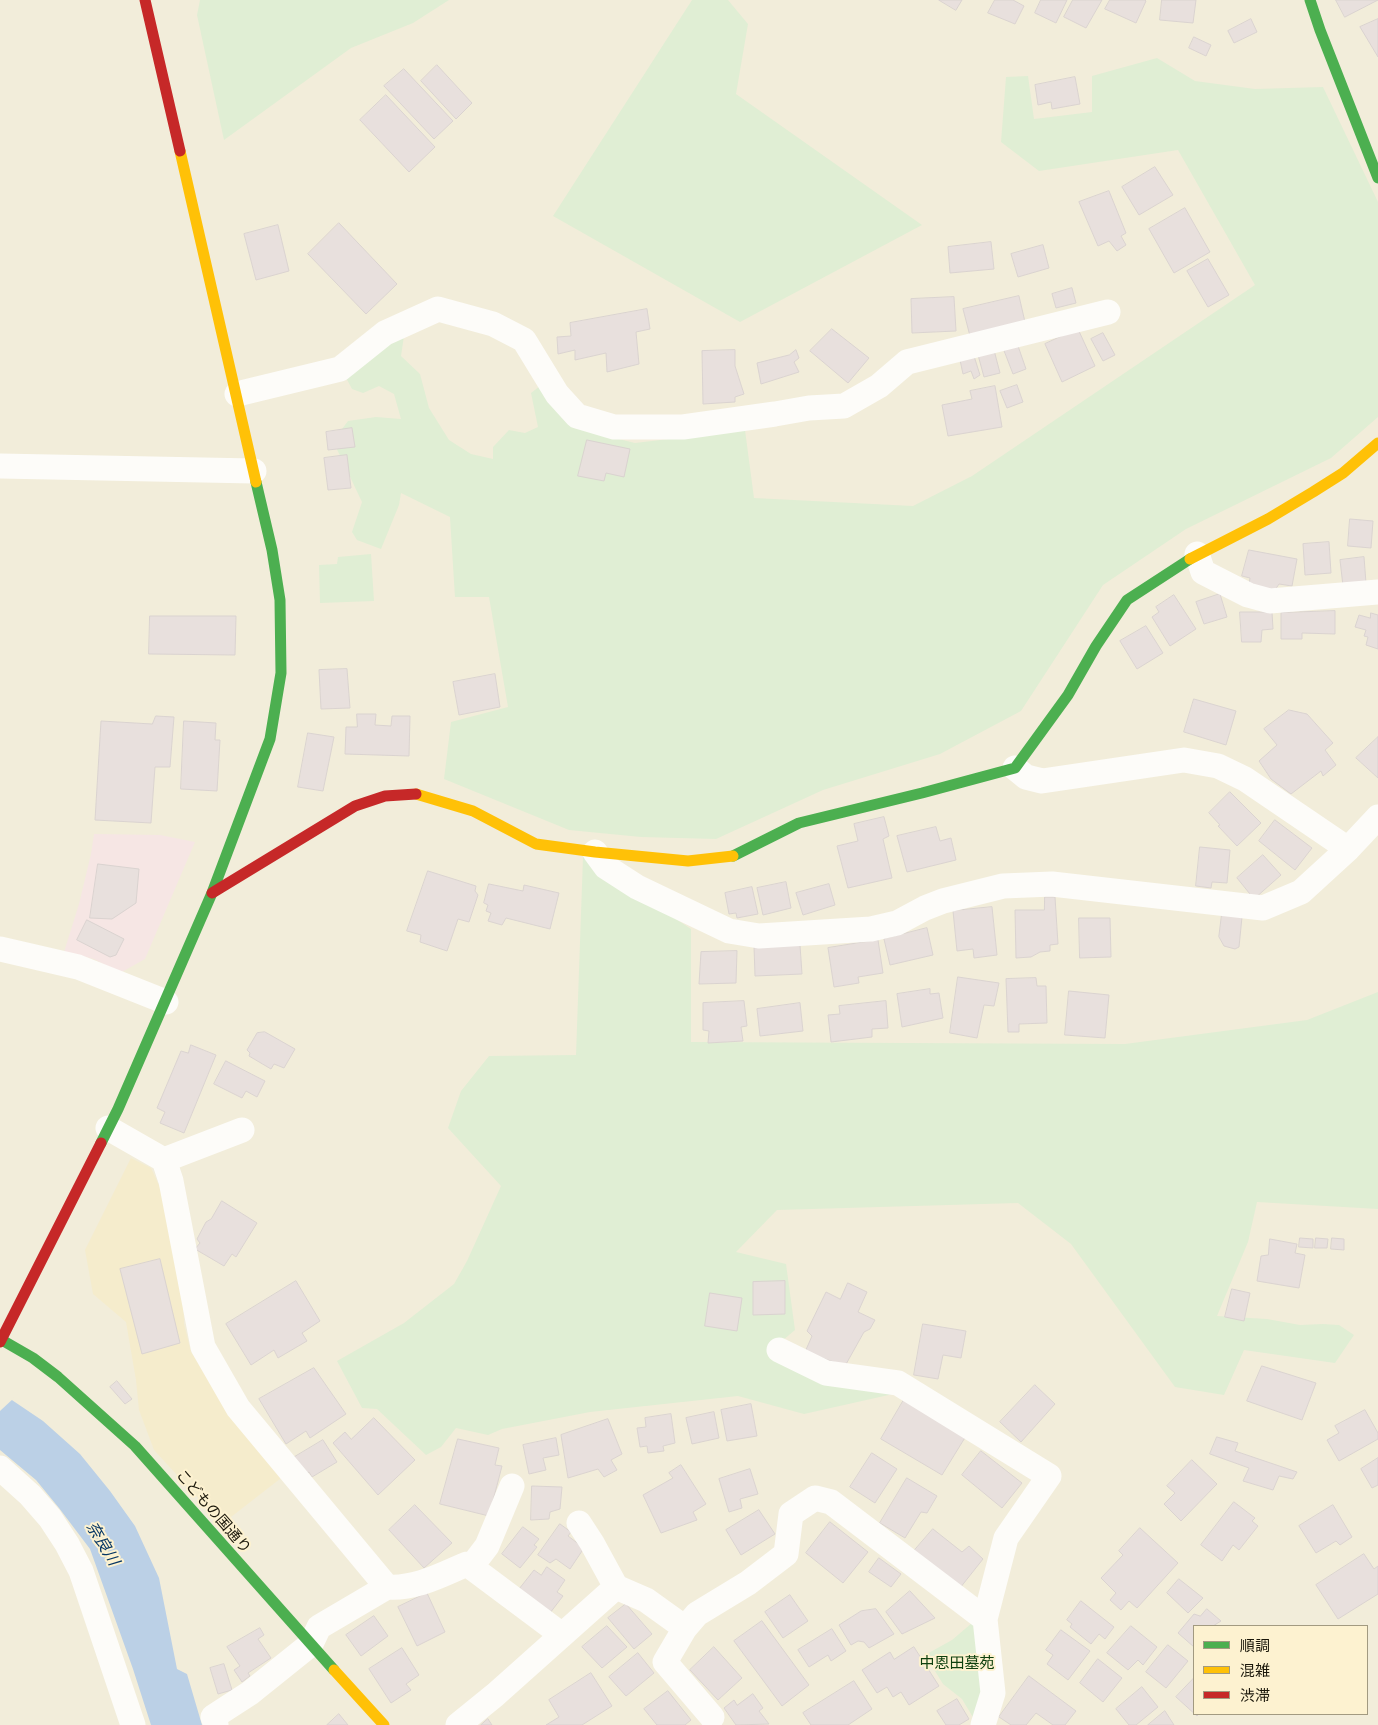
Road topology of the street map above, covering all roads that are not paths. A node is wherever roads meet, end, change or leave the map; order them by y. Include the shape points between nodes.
1 (145, 0) edge
2 (1310, 0) edge
3 (1378, 178) edge
4 (1108, 312) dead end
5 (237, 394) junction
6 (1378, 443) edge
7 (0, 466) edge
8 (254, 471) junction
9 (1197, 554) junction
10 (1378, 592) edge
11 (1015, 768) junction
12 (1378, 816) edge
13 (1348, 849) junction
14 (595, 852) junction
15 (212, 893) junction
16 (0, 948) edge
17 (166, 1002) junction
18 (108, 1128) junction
19 (242, 1130) dead end
20 (164, 1160) junction
21 (1, 1340) edge
22 (779, 1350) dead end
23 (0, 1468) edge
24 (512, 1486) dead end
25 (579, 1523) dead end
26 (471, 1566) junction
27 (387, 1587) junction
28 (616, 1587) junction
29 (985, 1619) junction
30 (685, 1628) junction
31 (562, 1635) junction
32 (311, 1644) junction
33 (712, 1717) dead end
34 (133, 1725) edge
35 (216, 1725) edge
36 (384, 1725) edge
37 (458, 1725) edge
38 (983, 1725) edge

1 - 5 street
2 - 3 street
4 - 5 street via 907,362 879,386 844,406 809,408 683,427 614,427 577,416 557,394 524,340 493,324 438,309 385,333 340,369
5 - 8 street
6 - 9 street via 1313,492 1268,519
7 - 8 street
8 - 15 street via 280,600 281,673 270,739
9 - 10 street via 1204,572 1248,595 1270,601
9 - 11 street via 1127,600 1068,695
11 - 13 street via 1026,777 1042,781 1184,760 1218,766 1245,779
11 - 14 street via 799,823 734,856 688,861
12 - 13 street
13 - 14 street via 1301,892 1263,908 1061,885 1003,886 943,901 897,923 871,929 759,936 729,931 637,887 606,867
14 - 15 street via 536,844 473,811 418,794 385,796 355,806
15 - 17 street
16 - 17 street via 78,967
17 - 18 street
18 - 20 street
18 - 21 street
19 - 20 street
20 - 27 street via 171,1181 203,1347 238,1408
21 - 32 street, こどもの国通り via 58,1377 135,1446
22 - 29 street via 826,1373 898,1382 1049,1476 1006,1538
23 - 34 street via 30,1494 50,1518 77,1564
24 - 26 street via 487,1546
25 - 28 street
26 - 27 street via 467,1564 400,1588
26 - 31 street
27 - 32 street via 319,1627
28 - 30 street via 646,1600
28 - 31 street
29 - 30 street via 831,1502 816,1498 790,1514 786,1554 748,1583 697,1614
29 - 38 street via 993,1693
30 - 33 street via 665,1662
31 - 37 street
32 - 35 street via 250,1693 213,1717
32 - 36 street, こどもの国通り

